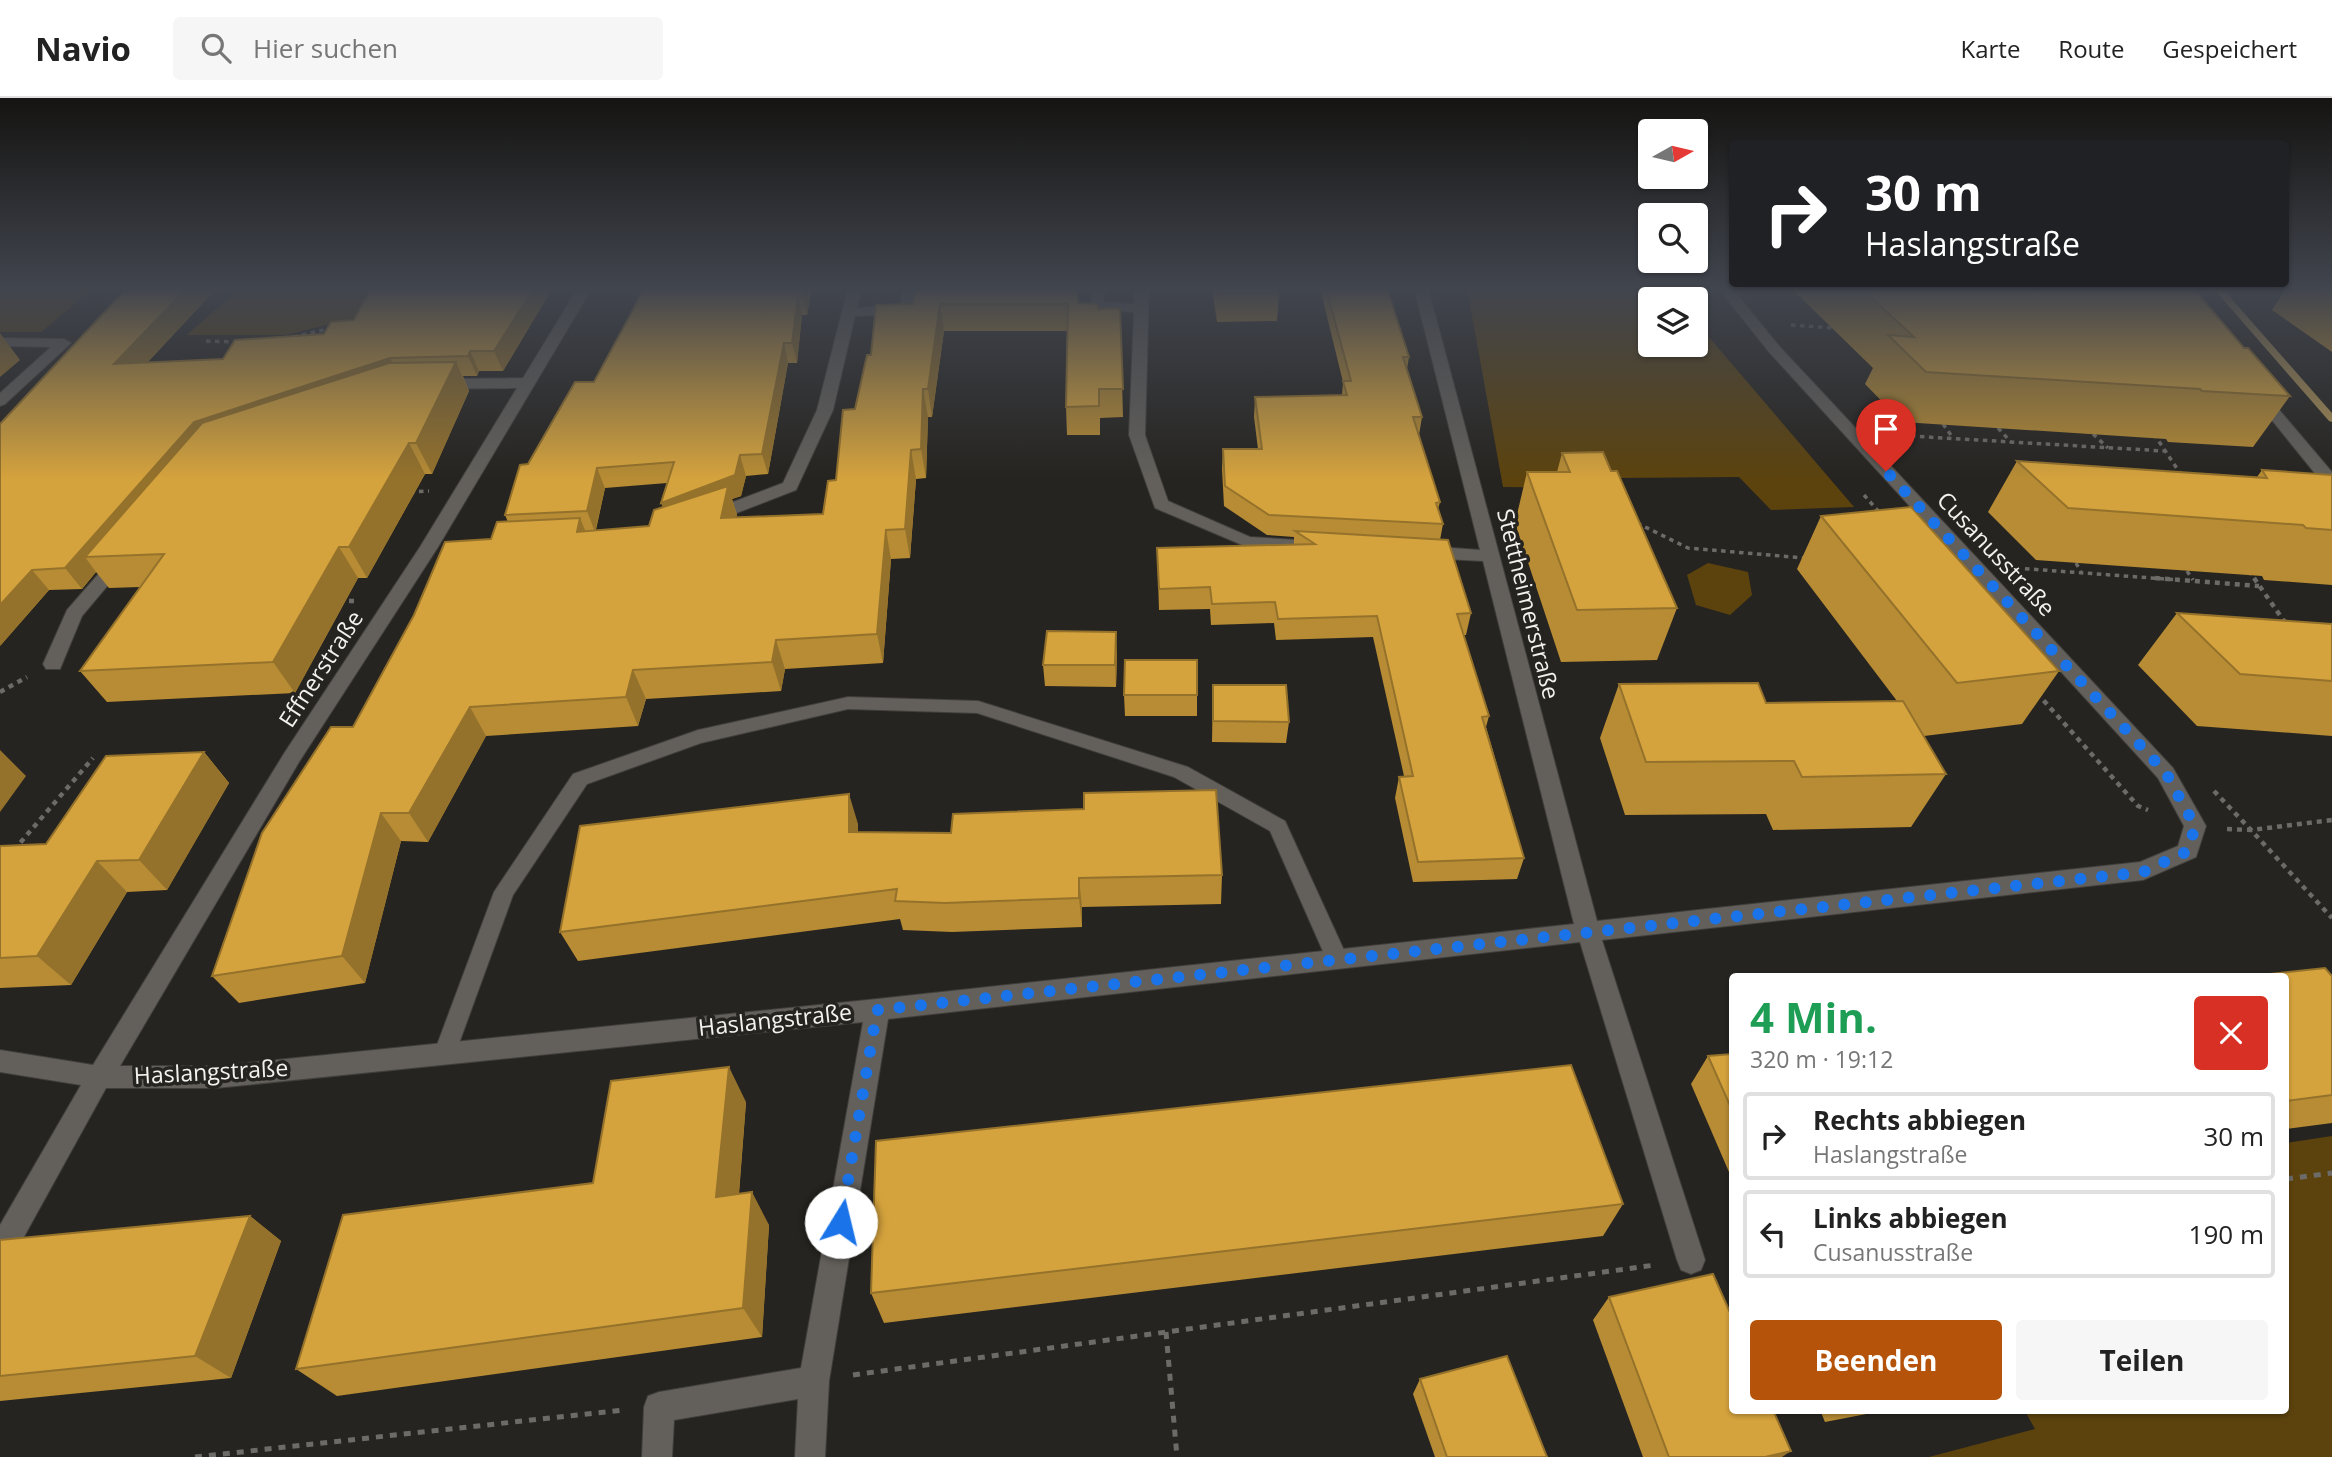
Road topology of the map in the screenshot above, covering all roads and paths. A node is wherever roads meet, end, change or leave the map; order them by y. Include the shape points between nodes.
1 (55, 351) edge
2 (546, 351) edge
3 (841, 351) edge
4 (1139, 351) edge
5 (1437, 351) edge
6 (1776, 351) edge
7 (526, 383) junction
8 (415, 384) edge
9 (2252, 387) edge
10 (0, 401) edge
11 (1943, 424) edge
12 (1998, 428) dead end
13 (1850, 433) junction
14 (2153, 433) edge
15 (2093, 434) dead end
16 (1953, 439) junction
17 (2011, 442) junction
18 (2108, 448) junction
19 (2164, 451) junction
20 (2332, 483) edge
21 (2188, 484) edge
22 (462, 490) junction
23 (406, 492) dead end
24 (1627, 518) edge
25 (696, 522) edge
26 (135, 543) edge
27 (456, 546) edge
28 (429, 547) junction
29 (1328, 547) edge
30 (1409, 551) edge
31 (1489, 556) junction
32 (1809, 557) dead end
33 (2076, 563) dead end
34 (2003, 567) dead end
35 (2249, 570) edge
36 (2187, 571) dead end
37 (2082, 573) junction
38 (2194, 581) junction
39 (2259, 586) junction
40 (394, 601) junction
41 (327, 602) edge
42 (2286, 625) junction
43 (2298, 625) edge
44 (2294, 635) edge
45 (52, 664) dead end
46 (93, 758) dead end
47 (2332, 820) edge
48 (2195, 826) joint
49 (2251, 830) dead end
50 (8, 856) edge
51 (1588, 932) junction
52 (1337, 959) junction
53 (877, 1010) junction
54 (445, 1053) junction
55 (0, 1061) edge
56 (99, 1077) junction
57 (2332, 1173) edge
58 (2289, 1179) edge
59 (0, 1252) edge
60 (1691, 1260) joint
61 (1166, 1332) junction
62 (814, 1381) junction
63 (659, 1406) junction
64 (248, 1454) edge
65 (195, 1457) edge
66 (657, 1457) edge
67 (810, 1457) edge
68 (1177, 1457) edge

1 - 10 street
2 - 7 street, Effnerstraße
3 - 25 street via 825,410 790,486
4 - 29 street via 1137,435 1161,504 1247,542
5 - 31 street, Stettheimerstraße
6 - 13 street, Cusanusstraße
7 - 8 street
7 - 22 street, Effnerstraße
9 - 20 street
11 - 16 path
12 - 17 path
13 - 16 path
13 - 48 street, Cusanusstraße via 2166,773
14 - 19 path
15 - 18 path
16 - 17 path
17 - 18 path
18 - 19 path
19 - 21 path
22 - 23 path
22 - 28 street, Effnerstraße
24 - 32 path via 1688,548
26 - 45 street via 74,614
27 - 28 street
28 - 40 street, Effnerstraße
30 - 31 street
31 - 51 street, Stettheimerstraße
33 - 37 path
34 - 37 path
35 - 39 path
36 - 38 path
37 - 38 path
38 - 39 path
39 - 42 path
40 - 41 path
40 - 56 street, Effnerstraße via 292,757
42 - 43 path
42 - 44 path
46 - 50 path
47 - 49 path
48 - 51 street, Haslangstraße via 2188,851 2143,872
51 - 52 street, Haslangstraße
51 - 60 street, Stettheimerstraße
52 - 53 street, Haslangstraße
52 - 54 lane via 1278,826 1181,772 978,707 848,703 698,737 580,779 504,892
53 - 54 street, Haslangstraße
53 - 62 street
54 - 56 street, Haslangstraße via 216,1077
55 - 56 street, Haslangstraße
56 - 59 street, Effnerstraße
57 - 58 path
60 - 61 path
61 - 62 path
61 - 68 path
62 - 63 street
62 - 67 street
63 - 64 path
63 - 66 street
64 - 65 path

